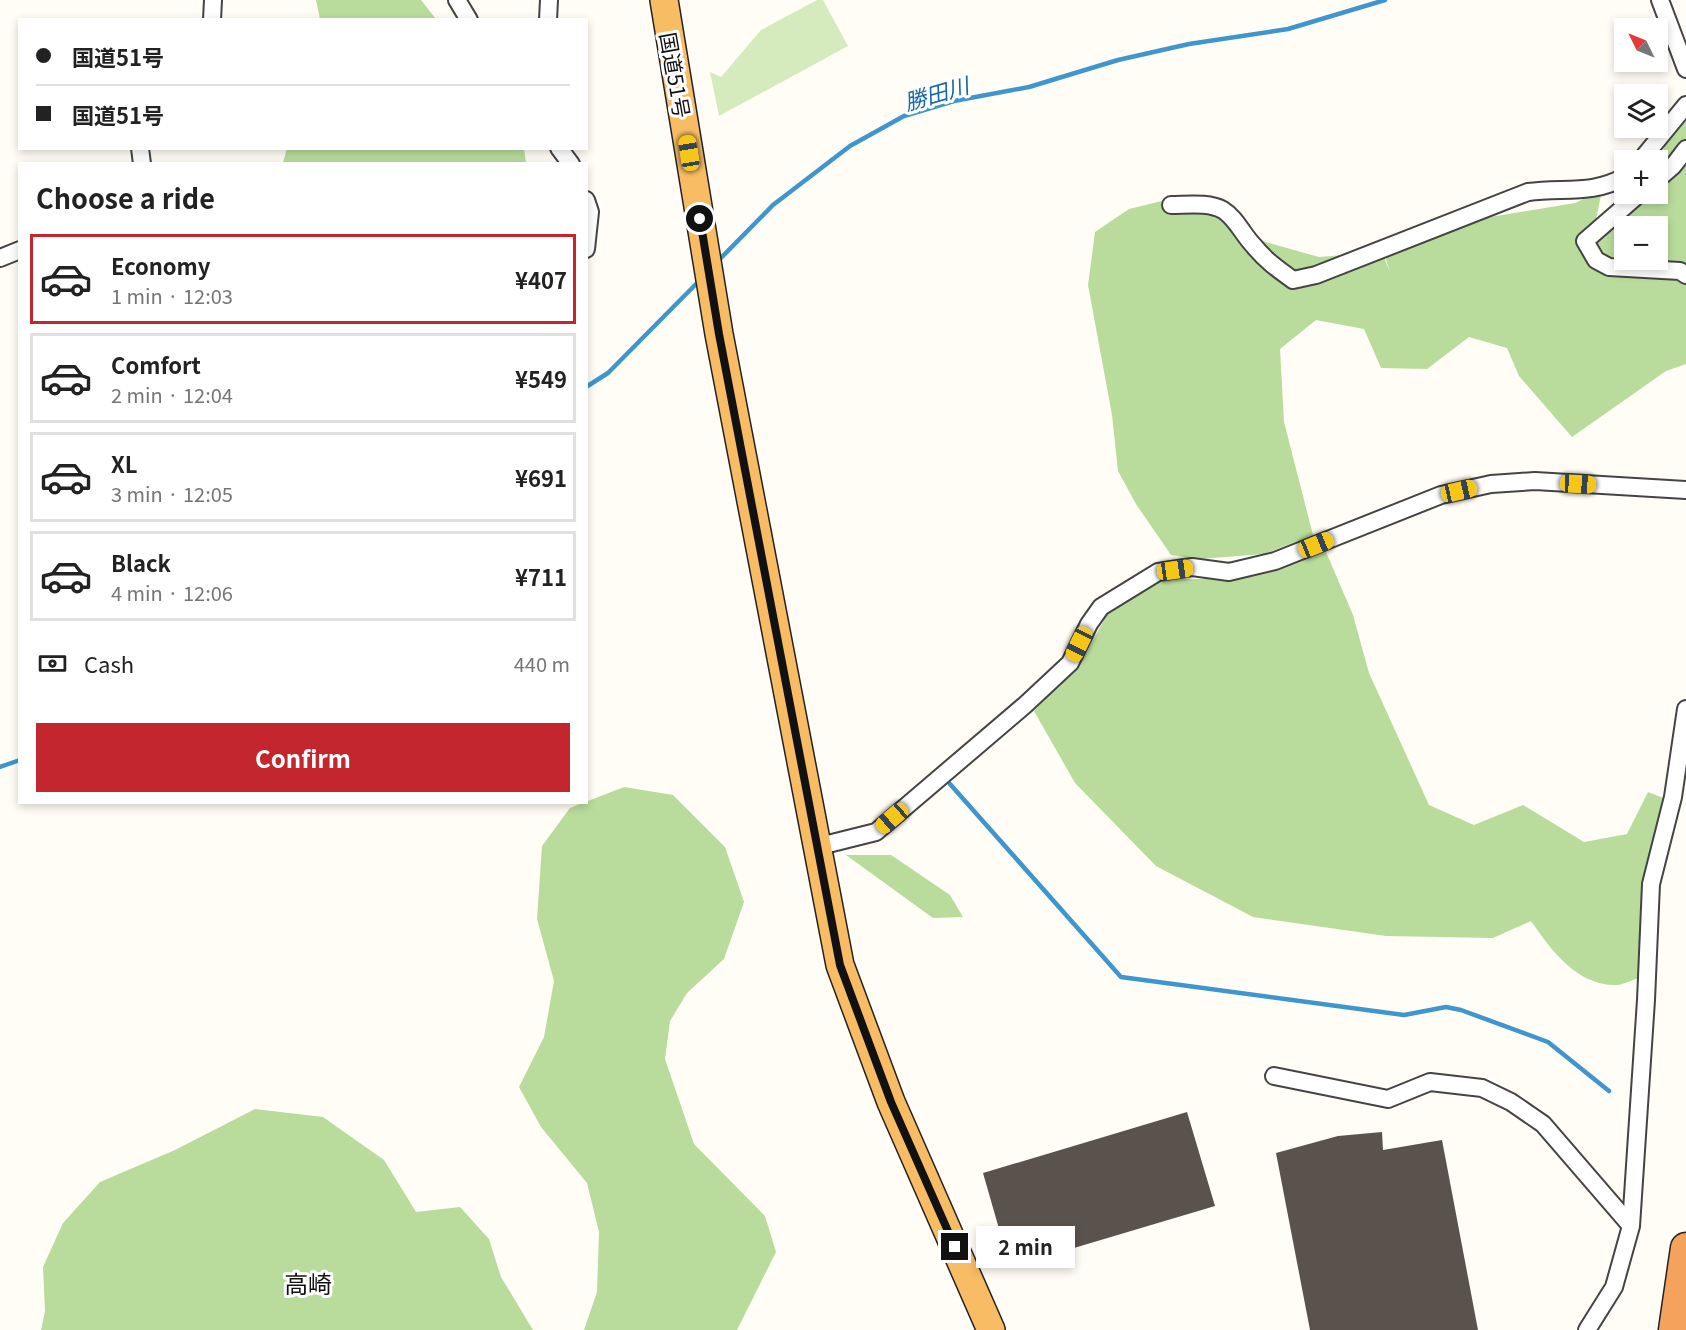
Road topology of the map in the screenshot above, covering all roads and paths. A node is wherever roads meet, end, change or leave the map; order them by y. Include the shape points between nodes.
1 (213, 0) edge
2 (457, 0) edge
3 (549, 0) edge
4 (664, 0) edge
5 (1660, 0) edge
6 (212, 18) edge
7 (468, 18) edge
8 (548, 18) edge
9 (1686, 69) edge
10 (1686, 105) edge
11 (1686, 149) edge
12 (1649, 150) edge
13 (1668, 170) edge
14 (1614, 183) edge
15 (1628, 204) edge
16 (1171, 205) dead end
17 (588, 206) edge
18 (588, 230) edge
19 (18, 251) edge
20 (0, 258) edge
21 (1686, 275) edge
22 (1686, 490) edge
23 (1686, 709) edge
24 (816, 847) junction
25 (1274, 1076) dead end
26 (1631, 1226) junction
27 (1686, 1248) edge
28 (991, 1330) edge
29 (1587, 1330) edge
30 (1674, 1330) edge

1 - 6 street
2 - 7 street
3 - 8 street
4 - 24 highway, 国道51号 via 721,346
5 - 9 street
10 - 12 street
11 - 13 street
14 - 16 street via 1586,191 1528,192 1316,275 1293,280 1253,246 1222,209
15 - 21 street via 1585,241 1596,260 1609,267
17 - 18 street
19 - 20 street
22 - 24 street via 1535,481 1491,484 1441,495 1275,561 1229,572 1192,567 1158,572 1101,607 1070,663 876,832
23 - 26 street via 1673,797 1651,885
24 - 28 highway, 国道51号 via 840,965 891,1102
25 - 26 street via 1388,1099 1430,1082 1482,1088 1544,1124
26 - 29 street via 1614,1287
27 - 30 highway

